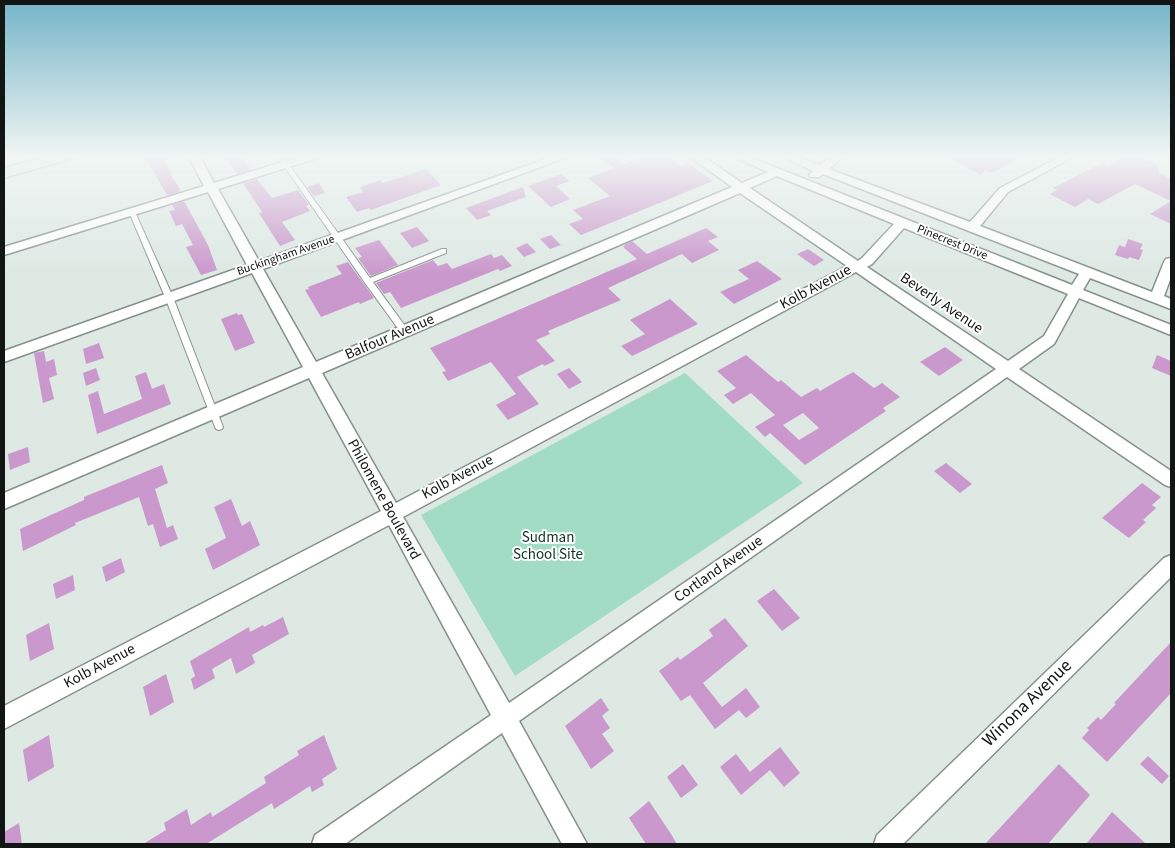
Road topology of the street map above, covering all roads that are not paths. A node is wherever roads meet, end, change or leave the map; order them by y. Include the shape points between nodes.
1 (189, 195) edge
2 (215, 195) edge
3 (308, 195) edge
4 (459, 195) edge
5 (726, 195) edge
6 (751, 195) edge
7 (830, 195) edge
8 (886, 195) edge
9 (1000, 195) edge
10 (132, 212) junction
11 (901, 223) junction
12 (972, 228) junction
13 (339, 238) junction
14 (4, 251) edge
15 (444, 251) dead end
16 (1171, 262) edge
17 (254, 267) junction
18 (857, 267) junction
19 (1087, 271) junction
20 (368, 281) junction
21 (1076, 292) junction
22 (169, 297) junction
23 (1156, 298) junction
24 (1171, 304) edge
25 (1171, 330) edge
26 (405, 332) junction
27 (4, 356) edge
28 (1009, 369) junction
29 (312, 372) junction
30 (214, 412) junction
31 (219, 427) dead end
32 (1171, 480) edge
33 (4, 502) edge
34 (391, 514) junction
35 (1171, 564) edge
36 (4, 718) edge
37 (505, 719) junction
38 (324, 844) edge
39 (575, 844) edge
40 (886, 844) edge

1 - 10 street
2 - 17 street, Philomene Boulevard
3 - 13 lane
4 - 13 street, Buckingham Avenue
5 - 26 street, Balfour Avenue
6 - 18 street, Beverly Avenue
7 - 11 street, Pinecrest Drive
8 - 12 street, Pinecrest Drive
9 - 12 street
10 - 14 street
10 - 22 lane
11 - 18 street, Kolb Avenue via 867,261
11 - 21 street, Pinecrest Drive
12 - 19 street, Pinecrest Drive
13 - 17 street, Buckingham Avenue
13 - 20 lane
15 - 20 lane
16 - 23 street
17 - 22 street, Buckingham Avenue
17 - 29 street, Philomene Boulevard
18 - 28 street, Beverly Avenue
18 - 34 street, Kolb Avenue
19 - 21 street, Cortland Avenue
19 - 23 street, Pinecrest Drive
20 - 26 lane
21 - 25 street, Pinecrest Drive
21 - 28 street, Cortland Avenue via 1049,340
22 - 27 street, Buckingham Avenue
22 - 30 lane
23 - 24 street, Pinecrest Drive
26 - 29 street, Balfour Avenue
28 - 32 street, Beverly Avenue
28 - 37 street, Cortland Avenue
29 - 30 street, Balfour Avenue
29 - 34 street, Philomene Boulevard
30 - 31 lane
30 - 33 street, Balfour Avenue
34 - 36 street, Kolb Avenue
34 - 37 street, Philomene Boulevard
35 - 40 street, Winona Avenue
37 - 38 street, Cortland Avenue
37 - 39 street, Philomene Boulevard

